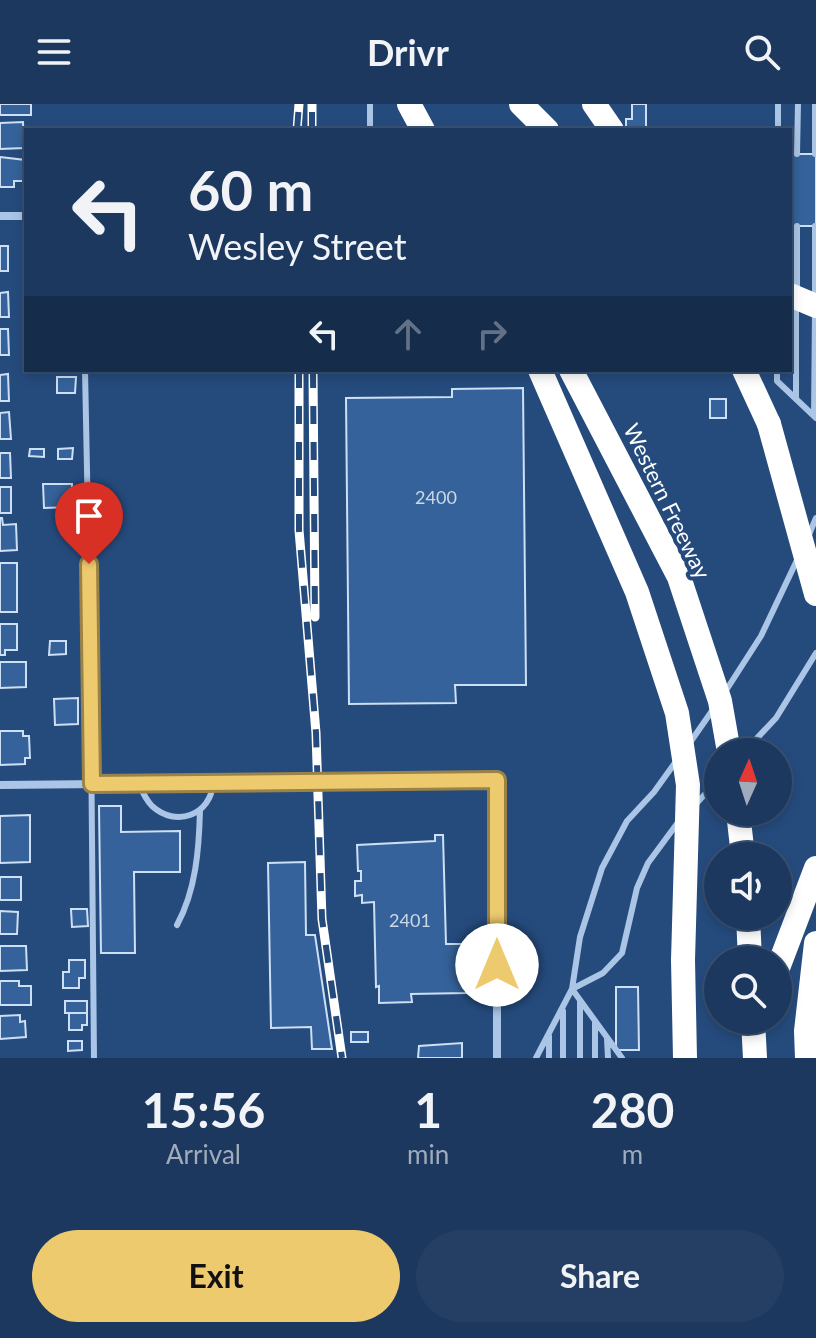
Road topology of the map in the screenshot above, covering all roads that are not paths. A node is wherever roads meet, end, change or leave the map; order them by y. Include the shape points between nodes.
1 (370, 104) edge
2 (409, 104) edge
3 (521, 104) edge
4 (594, 104) edge
5 (778, 104) edge
6 (798, 104) edge
7 (815, 104) edge
8 (370, 128) edge
9 (422, 128) edge
10 (545, 128) edge
11 (611, 128) edge
12 (778, 128) edge
13 (797, 154) dead end
14 (815, 154) edge
15 (0, 216) edge
16 (24, 216) edge
17 (797, 226) dead end
18 (815, 226) edge
19 (792, 282) edge
20 (816, 290) edge
21 (792, 296) edge
22 (816, 306) edge
23 (85, 372) edge
24 (541, 372) edge
25 (572, 372) edge
26 (745, 372) edge
27 (777, 372) edge
28 (796, 399) junction
29 (815, 417) edge
30 (769, 424) junction
31 (816, 518) edge
32 (816, 530) edge
33 (816, 594) edge
34 (816, 653) edge
35 (727, 738) edge
36 (757, 738) edge
37 (213, 783) junction
38 (92, 784) junction
39 (139, 784) junction
40 (0, 785) edge
41 (704, 795) edge
42 (200, 810) junction
43 (816, 868) edge
44 (177, 925) dead end
45 (816, 943) edge
46 (786, 946) edge
47 (572, 989) junction
48 (580, 1000) junction
49 (563, 1007) junction
50 (595, 1020) junction
51 (549, 1033) junction
52 (754, 1034) edge
53 (755, 1034) edge
54 (607, 1038) junction
55 (94, 1058) edge
56 (497, 1058) edge
57 (536, 1058) edge
58 (549, 1058) edge
59 (563, 1058) edge
60 (580, 1058) edge
61 (595, 1058) edge
62 (608, 1058) edge
63 (622, 1058) edge
64 (685, 1058) edge
65 (746, 1058) edge
66 (755, 1058) edge
67 (807, 1058) edge

1 - 8 lane
2 - 9 highway
3 - 10 highway
4 - 11 highway
5 - 12 lane
6 - 13 lane
7 - 14 lane
15 - 16 street
17 - 28 lane
18 - 29 lane
19 - 20 highway
21 - 22 highway, bridge
23 - 38 lane
24 - 64 highway, bridge via 637,592 677,713 688,785
25 - 35 highway, Western Freeway, bridge via 679,577 720,701
26 - 30 highway
27 - 28 lane via 777,381
28 - 29 lane
30 - 32 highway, bridge
30 - 33 highway, bridge
31 - 47 lane via 773,613 740,669 616,839 591,898
34 - 36 lane via 776,718
37 - 39 street
37 - 42 lane via 212,798
37 - 56 street via 497,780
38 - 39 street
38 - 40 street
38 - 55 lane
39 - 42 lane via 160,811 182,816
41 - 47 lane via 648,863 622,953 603,973
42 - 44 lane via 199,853
43 - 46 highway
45 - 67 highway
47 - 48 lane
47 - 49 lane
48 - 50 lane
48 - 60 lane
49 - 51 lane
49 - 59 lane
50 - 54 lane
50 - 61 lane
51 - 57 lane
51 - 58 lane
52 - 66 highway, bridge
53 - 65 highway
54 - 62 lane
54 - 63 lane

